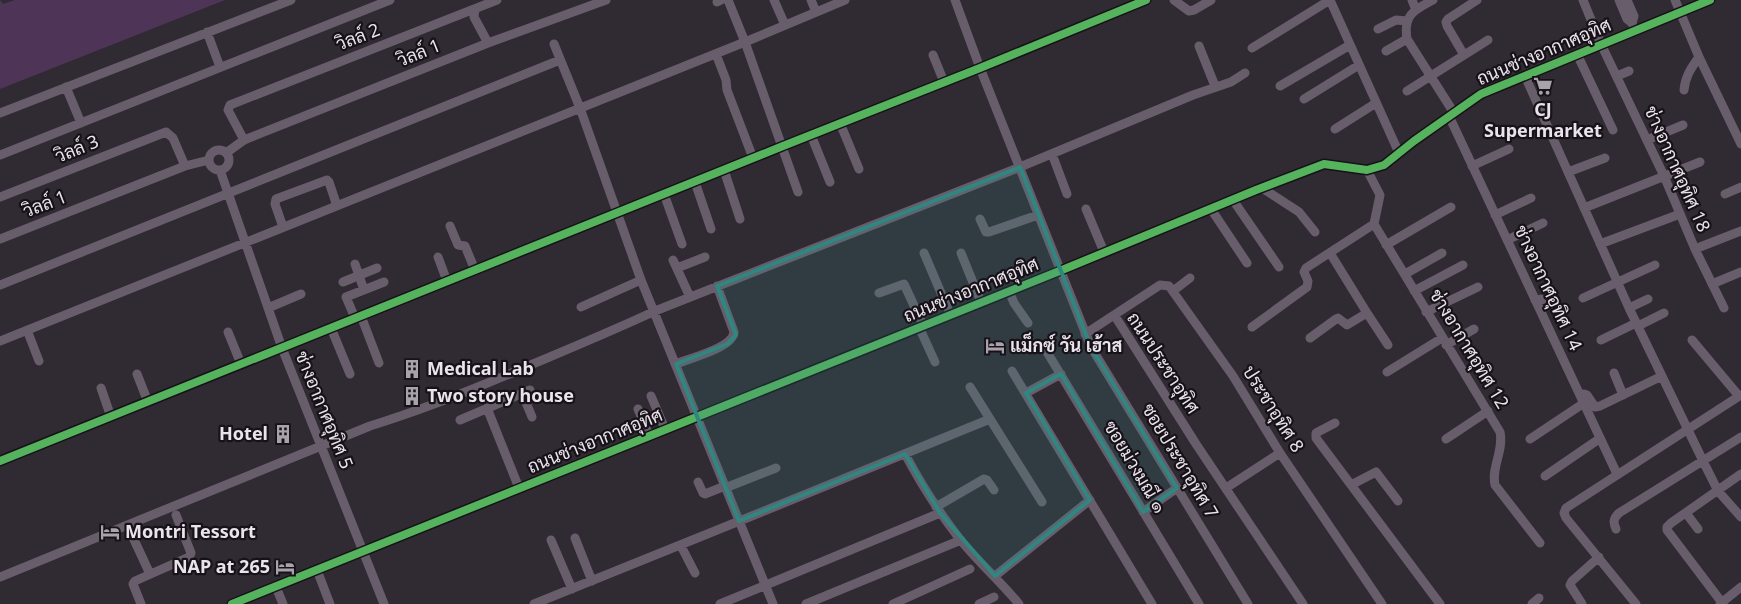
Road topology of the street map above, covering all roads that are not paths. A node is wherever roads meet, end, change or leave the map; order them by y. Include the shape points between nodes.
1 (291, 0) edge
2 (390, 0) edge
3 (497, 0) edge
4 (606, 0) edge
5 (728, 0) edge
6 (774, 0) edge
7 (811, 0) edge
8 (845, 0) edge
9 (955, 0) edge
10 (1146, 0) edge
11 (1174, 0) edge
12 (1211, 0) edge
13 (1330, 0) edge
14 (1412, 0) edge
15 (1433, 0) edge
16 (1477, 0) edge
17 (1583, 0) edge
18 (1619, 0) edge
19 (1627, 0) edge
20 (1633, 0) edge
21 (1675, 0) edge
22 (1710, 0) edge
23 (1129, 3) edge
24 (475, 9) junction
25 (1416, 10) junction
26 (816, 12) junction
27 (1680, 12) junction
28 (1407, 21) junction
29 (785, 24) junction
30 (1637, 27) junction
31 (1378, 29) dead end
32 (207, 32) junction
33 (1407, 39) junction
34 (1488, 40) dead end
35 (745, 42) junction
36 (488, 43) junction
37 (554, 44) dead end
38 (1601, 44) junction
39 (1350, 45) junction
40 (1199, 46) dead end
41 (1252, 48) dead end
42 (1386, 51) dead end
43 (716, 54) junction
44 (1577, 54) junction
45 (933, 55) dead end
46 (1464, 55) junction
47 (1699, 57) junction
48 (560, 60) junction
49 (1359, 65) junction
50 (220, 67) junction
51 (980, 68) junction
52 (1629, 71) dead end
53 (1245, 73) dead end
54 (1430, 76) junction
55 (1525, 76) junction
56 (1617, 76) junction
57 (944, 82) junction
58 (1215, 86) junction
59 (1280, 86) dead end
60 (66, 87) junction
61 (1684, 90) dead end
62 (1407, 91) dead end
63 (1304, 99) dead end
64 (1376, 103) junction
65 (580, 108) junction
66 (0, 113) edge
67 (1451, 115) junction
68 (81, 123) junction
69 (840, 123) junction
70 (1683, 124) dead end
71 (1335, 129) dead end
72 (1612, 130) dead end
73 (811, 135) junction
74 (244, 140) junction
75 (1647, 140) junction
76 (1741, 144) edge
77 (783, 146) junction
78 (1509, 149) dead end
79 (1399, 153) junction
80 (226, 154) junction
81 (1052, 154) junction
82 (0, 155) edge
83 (754, 158) junction
84 (1605, 158) dead end
85 (209, 160) junction
86 (1700, 162) dead end
87 (185, 166) junction
88 (1472, 166) junction
89 (1020, 167) junction
90 (859, 169) dead end
91 (220, 170) junction
92 (724, 170) junction
93 (1368, 170) junction
94 (1568, 172) junction
95 (1664, 176) junction
96 (695, 182) junction
97 (830, 182) dead end
98 (1741, 187) edge
99 (1262, 188) junction
100 (798, 192) dead end
101 (229, 194) junction
102 (664, 194) junction
103 (1067, 194) dead end
104 (1725, 194) dead end
105 (0, 197) edge
106 (1531, 198) dead end
107 (1233, 200) junction
108 (337, 206) junction
109 (1451, 206) dead end
110 (1086, 208) dead end
111 (1584, 208) junction
112 (1211, 209) junction
113 (616, 213) junction
114 (1680, 214) junction
115 (1038, 215) junction
116 (1496, 215) junction
117 (740, 219) dead end
118 (980, 220) dead end
119 (1374, 224) junction
120 (1543, 224) dead end
121 (450, 226) dead end
122 (283, 227) junction
123 (710, 229) dead end
124 (1741, 231) edge
125 (1315, 232) dead end
126 (0, 239) edge
127 (1507, 240) junction
128 (246, 242) junction
129 (682, 244) dead end
130 (1600, 244) junction
131 (1386, 245) junction
132 (1695, 249) junction
133 (1104, 252) junction
134 (924, 253) dead end
135 (961, 253) dead end
136 (1330, 253) junction
137 (1442, 253) dead end
138 (438, 257) dead end
139 (705, 257) dead end
140 (1248, 263) dead end
141 (355, 264) dead end
142 (1464, 265) dead end
143 (1655, 265) dead end
144 (1279, 267) dead end
145 (377, 268) dead end
146 (475, 270) junction
147 (1062, 270) junction
148 (1741, 272) edge
149 (1405, 274) junction
150 (359, 275) junction
151 (1190, 278) dead end
152 (641, 280) junction
153 (447, 281) junction
154 (1617, 281) junction
155 (343, 282) dead end
156 (384, 282) dead end
157 (1712, 284) junction
158 (0, 285) edge
159 (717, 286) junction
160 (1478, 287) dead end
161 (364, 290) junction
162 (1009, 291) junction
163 (1173, 291) junction
164 (1414, 291) junction
165 (879, 293) dead end
166 (301, 294) dead end
167 (690, 297) junction
168 (1582, 298) dead end
169 (1648, 299) dead end
170 (1536, 300) junction
171 (981, 302) junction
172 (580, 307) dead end
173 (268, 308) junction
174 (1629, 308) junction
175 (1724, 308) dead end
176 (655, 311) junction
177 (1426, 312) junction
178 (1367, 313) junction
179 (1664, 313) dead end
180 (950, 314) junction
181 (1562, 315) dead end
182 (1115, 316) junction
183 (358, 317) junction
184 (1028, 323) dead end
185 (1637, 325) junction
186 (921, 326) junction
187 (1252, 327) dead end
188 (332, 328) junction
189 (1474, 329) dead end
190 (28, 330) junction
191 (228, 332) dead end
192 (1085, 334) junction
193 (1310, 338) dead end
194 (1601, 340) dead end
195 (1692, 340) dead end
196 (0, 341) edge
197 (1444, 342) junction
198 (1388, 346) dead end
199 (1044, 347) dead end
200 (282, 348) junction
201 (39, 361) dead end
202 (935, 362) dead end
203 (241, 364) junction
204 (379, 364) dead end
205 (676, 364) junction
206 (1012, 371) dead end
207 (1387, 372) dead end
208 (1614, 373) dead end
209 (137, 374) dead end
210 (350, 374) dead end
211 (1060, 374) junction
212 (1662, 376) junction
213 (970, 387) dead end
214 (101, 388) dead end
215 (1026, 394) junction
216 (1623, 395) junction
217 (1740, 395) edge
218 (651, 396) dead end
219 (1582, 399) junction
220 (148, 402) junction
221 (487, 408) junction
222 (638, 409) dead end
223 (1488, 411) junction
224 (696, 416) junction
225 (532, 417) dead end
226 (111, 418) junction
227 (990, 419) junction
228 (460, 420) dead end
229 (1335, 423) dead end
230 (665, 429) junction
231 (1687, 429) junction
232 (649, 435) junction
233 (1741, 436) edge
234 (1446, 439) dead end
235 (1599, 439) junction
236 (1530, 440) dead end
237 (321, 446) junction
238 (1280, 453) junction
239 (905, 454) junction
240 (0, 461) edge
241 (1703, 461) junction
242 (776, 468) dead end
243 (1617, 474) junction
244 (1741, 474) edge
245 (1545, 476) dead end
246 (698, 482) dead end
247 (1351, 485) junction
248 (725, 487) junction
249 (519, 488) junction
250 (1177, 488) junction
251 (1226, 488) junction
252 (994, 490) dead end
253 (1718, 490) junction
254 (1090, 500) junction
255 (1398, 501) dead end
256 (1042, 502) dead end
257 (938, 510) junction
258 (1143, 512) junction
259 (1686, 513) junction
260 (176, 515) dead end
261 (1741, 517) edge
262 (739, 521) junction
263 (1616, 529) dead end
264 (1698, 529) dead end
265 (130, 531) dead end
266 (575, 538) dead end
267 (551, 540) dead end
268 (961, 540) junction
269 (1540, 543) dead end
270 (681, 546) junction
271 (364, 552) junction
272 (1599, 557) junction
273 (970, 569) dead end
274 (317, 570) junction
275 (695, 573) dead end
276 (150, 574) junction
277 (995, 576) junction
278 (0, 577) edge
279 (592, 581) junction
280 (765, 585) junction
281 (276, 587) junction
282 (1741, 587) edge
283 (572, 589) junction
284 (994, 597) dead end
285 (911, 601) edge
286 (243, 602) edge
287 (1379, 603) edge
288 (1722, 603) edge
289 (141, 604) edge
290 (232, 604) edge
291 (283, 604) edge
292 (330, 604) edge
293 (384, 604) edge
294 (534, 604) edge
295 (720, 604) edge
296 (773, 604) edge
297 (806, 604) edge
298 (893, 604) edge
299 (979, 604) edge
300 (1019, 604) edge
301 (1152, 604) edge
302 (1198, 604) edge
303 (1248, 604) edge
304 (1303, 604) edge
305 (1440, 604) edge
306 (1582, 604) edge
307 (1636, 604) edge

1 - 32 street
2 - 50 street
3 - 24 street, วิลล์ 2
4 - 36 street, วิลล์ 1
5 - 35 street
6 - 29 street
7 - 26 street
8 - 26 street
9 - 51 street
10 - 23 street
11 - 12 street via 1189,11
13 - 39 street
13 - 41 street
14 - 25 street
15 - 25 street
16 - 46 street via 1446,22
17 - 38 street, ช่างอากาศอุทิศ 18
18 - 30 street via 1627,19
19 - 30 street
20 - 30 street
21 - 27 street
22 - 27 street, ถนนช่างอากาศอุทิศ
23 - 51 street
24 - 36 street via 474,17
24 - 74 street, วิลล์ 2 via 230,104 228,110
25 - 28 street
26 - 29 street
27 - 30 street, ถนนช่างอากาศอุทิศ
27 - 47 street
28 - 31 street via 1396,20
28 - 33 street
29 - 35 street
30 - 38 street, ถนนช่างอากาศอุทิศ
32 - 50 street
32 - 60 street
33 - 42 street
33 - 54 street, ช่างอากาศอุทิศ 14
34 - 46 street
35 - 43 street
35 - 77 street
36 - 74 street, วิลล์ 1
37 - 48 street
38 - 44 street, ถนนช่างอากาศอุทิศ
38 - 56 street, ช่างอากาศอุทิศ 18
39 - 49 street
39 - 59 street
40 - 58 street
43 - 65 street
43 - 83 street
44 - 55 street, ถนนช่างอากาศอุทิศ
44 - 72 street
45 - 57 street
46 - 54 street
47 - 61 street via 1690,69
47 - 76 street
48 - 65 street
48 - 101 street
49 - 63 street
49 - 64 street
50 - 68 street
51 - 57 street
51 - 89 street
52 - 56 street
53 - 58 street via 1231,82
54 - 62 street
54 - 67 street, ช่างอากาศอุทิศ 14
55 - 67 street, ถนนช่างอากาศอุทิศ via 1481,94
55 - 94 street
56 - 75 street, ช่างอากาศอุทิศ 18
57 - 69 street
58 - 81 street
60 - 66 street
60 - 68 street
64 - 71 street
64 - 79 street
65 - 108 street
65 - 113 street
67 - 79 street, ถนนช่างอากาศอุทิศ
67 - 88 street, ช่างอากาศอุทิศ 14
68 - 82 street
69 - 73 street
69 - 90 street
70 - 75 street
73 - 77 street
73 - 97 street
74 - 80 street, วิลล์ 1
75 - 95 street, ช่างอากาศอุทิศ 18
77 - 83 street
77 - 100 street
78 - 88 street
79 - 93 street, ถนนช่างอากาศอุทิศ via 1384,165
80 - 85 street via 215,151
80 - 91 street via 228,163
81 - 89 street
81 - 103 street
83 - 92 street
84 - 94 street
85 - 87 street, วิลล์ 1
85 - 91 street via 214,169
86 - 95 street
87 - 105 street, วิลล์ 3 via 173,138 166,132
87 - 126 street, วิลล์ 1
88 - 116 street, ช่างอากาศอุทิศ 14
89 - 115 street
89 - 159 street
91 - 101 street, ช่างอากาศอุทิศ 5
92 - 96 street
92 - 117 street
93 - 99 street, ถนนช่างอากาศอุทิศ via 1324,164
93 - 119 street via 1380,195
94 - 111 street
95 - 111 street
95 - 114 street, ช่างอากาศอุทิศ 18
96 - 102 street
96 - 123 street
98 - 104 street
99 - 107 street, ถนนช่างอากาศอุทิศ
99 - 125 street via 1300,212
101 - 128 street, ช่างอากาศอุทิศ 5
101 - 158 street
102 - 113 street
102 - 129 street
106 - 116 street
107 - 112 street, ถนนช่างอากาศอุทิศ
107 - 144 street
108 - 122 street
108 - 122 street via 327,180 276,199
109 - 131 street
110 - 133 street
111 - 130 street
112 - 133 street, ถนนช่างอากาศอุทิศ
112 - 140 street
113 - 146 street
113 - 152 street
114 - 130 street
114 - 132 street, ช่างอากาศอุทิศ 18
115 - 118 street via 989,232
115 - 147 street
116 - 127 street, ช่างอากาศอุทิศ 14
119 - 131 street, ช่างอากาศอุทิศ 12
119 - 136 street
120 - 127 street
121 - 146 street via 458,245 466,246
122 - 128 street
124 - 132 street
127 - 170 street, ช่างอากาศอุทิศ 14
128 - 173 street, ช่างอากาศอุทิศ 5
128 - 190 street
130 - 154 street
131 - 149 street, ช่างอากาศอุทิศ 12
132 - 157 street, ช่างอากาศอุทิศ 18
133 - 147 street, ถนนช่างอากาศอุทิศ
134 - 180 street
135 - 171 street
136 - 178 street
136 - 187 street via 1304,270 1307,287
137 - 149 street
138 - 153 street
139 - 167 street via 675,264
141 - 150 street
142 - 164 street
143 - 154 street
145 - 150 street
146 - 153 street
147 - 162 street, ถนนช่างอากาศอุทิศ
147 - 192 street
148 - 157 street
149 - 164 street, ช่างอากาศอุทิศ 12
150 - 155 street
150 - 161 street
151 - 163 street
152 - 172 street
152 - 176 street
153 - 183 street
154 - 168 street
154 - 174 street
156 - 161 street
157 - 175 street, ช่างอากาศอุทิศ 18
159 - 167 street
159 - 205 street via 734,337 727,344
160 - 177 street
161 - 183 street via 346,297
162 - 171 street, ถนนช่างอากาศอุทิศ
162 - 184 street
163 - 182 street via 1169,286 1160,285
163 - 238 street, ประชาอุทิศ 8 via 1233,376
164 - 177 street, ช่างอากาศอุทิศ 12
165 - 186 street via 904,284
166 - 173 street
167 - 176 street
169 - 174 street
170 - 181 street via 1548,299 1555,303
170 - 219 street, ช่างอากาศอุทิศ 14
171 - 180 street, ถนนช่างอากาศอุทิศ
173 - 200 street, ช่างอากาศอุทิศ 5
174 - 185 street
176 - 205 street
176 - 237 street via 479,386
177 - 197 street, ช่างอากาศอุทิศ 12
178 - 193 street via 1347,325 1338,318
178 - 198 street
179 - 185 street
180 - 186 street, ถนนช่างอากาศอุทิศ
182 - 192 street, ถนนประชาอุทิศ
182 - 251 street, ถนนประชาอุทิศ
183 - 188 street
183 - 204 street
185 - 194 street
185 - 212 street
186 - 202 street
186 - 224 street, ถนนช่างอากาศอุทิศ
188 - 200 street
188 - 210 street
189 - 197 street
190 - 196 street
190 - 201 street
191 - 203 street
192 - 250 street, ซอยประชาอุทิศ 7
195 - 217 street
197 - 207 street
197 - 223 street, ช่างอากาศอุทิศ 12
199 - 211 street, ซอยม่วงมณี ๑
200 - 203 street
200 - 237 street, ช่างอากาศอุทิศ 5
203 - 220 street
205 - 224 street
206 - 215 street
208 - 216 street
209 - 220 street
211 - 215 street
211 - 258 street, ซอยม่วงมณี ๑
212 - 216 street
212 - 231 street
213 - 227 street
214 - 226 street
215 - 254 street
216 - 219 street via 1596,407 1588,396 1584,394
217 - 231 street
218 - 230 street
219 - 235 street, ช่างอากาศอุทิศ 14
219 - 236 street
220 - 226 street
221 - 225 street via 526,391
221 - 228 street
221 - 249 street
222 - 232 street
223 - 234 street
223 - 269 street, ช่างอากาศอุทิศ 12 via 1502,439 1493,476 1495,485
224 - 230 street, ถนนช่างอากาศอุทิศ
224 - 248 street
226 - 240 street
227 - 239 street
227 - 256 street
229 - 247 street via 1315,436
230 - 232 street, ถนนช่างอากาศอุทิศ
231 - 241 street
231 - 243 street
232 - 249 street, ถนนช่างอากาศอุทิศ
233 - 241 street
235 - 243 street, ช่างอากาศอุทิศ 14
235 - 245 street
237 - 271 street, ช่างอากาศอุทิศ 5
237 - 278 street
238 - 251 street
238 - 287 street, ประชาอุทิศ 8
239 - 257 street
239 - 262 street
241 - 253 street
241 - 263 street via 1618,513 1613,523
242 - 248 street
243 - 272 street via 1566,508 1564,513
244 - 253 street
246 - 248 street via 705,494
247 - 255 street via 1376,472
247 - 305 street
248 - 262 street
249 - 271 street, ถนนช่างอากาศอุทิศ
250 - 258 street
250 - 303 street, ซอยประชาอุทิศ 7
251 - 304 street, ถนนประชาอุทิศ
252 - 257 street via 984,480
253 - 259 street
253 - 261 street
254 - 277 street
254 - 301 street
257 - 268 street
257 - 280 street
258 - 302 street, ซอยม่วงมณี ๑
259 - 264 street
259 - 288 street via 1667,530
260 - 276 street via 191,553 189,557
262 - 270 street
262 - 280 street
265 - 276 street
266 - 279 street
267 - 283 street
268 - 277 street
268 - 297 street
270 - 275 street
270 - 279 street
271 - 274 street, ถนนช่างอากาศอุทิศ
271 - 293 street, ช่างอากาศอุทิศ 5
272 - 306 street via 1570,585
272 - 307 street
273 - 285 street
274 - 281 street, ถนนช่างอากาศอุทิศ
274 - 292 street
276 - 289 street via 132,584
277 - 300 street
279 - 283 street
280 - 295 street
280 - 296 street
281 - 286 street, ถนนช่างอากาศอุทิศ
281 - 291 street
282 - 288 street
283 - 294 street
284 - 299 street
285 - 298 street
286 - 290 street, ถนนช่างอากาศอุทิศ

